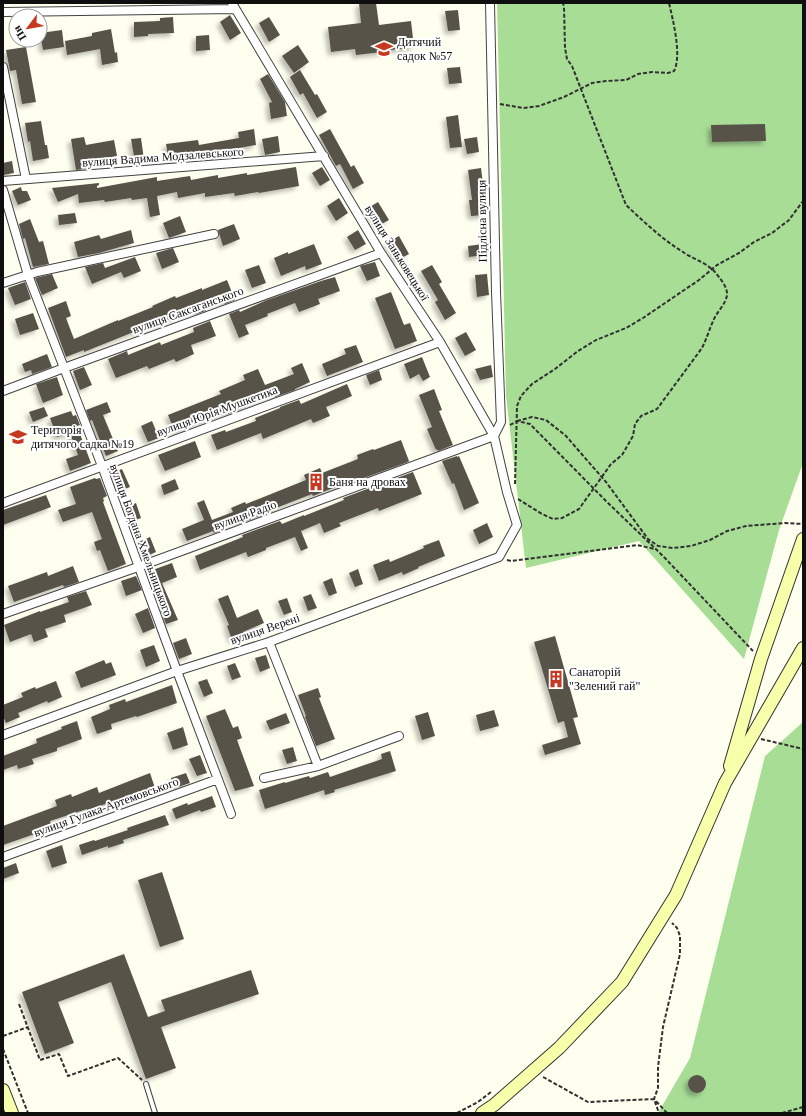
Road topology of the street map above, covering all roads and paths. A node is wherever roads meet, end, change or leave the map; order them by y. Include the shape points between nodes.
1 (490, 3) edge
2 (563, 3) edge
3 (669, 3) edge
4 (234, 6) edge
5 (3, 12) edge
6 (3, 67) edge
7 (580, 90) junction
8 (492, 102) junction
9 (324, 156) junction
10 (26, 179) junction
11 (3, 181) edge
12 (3, 190) edge
13 (803, 201) edge
14 (214, 234) dead end
15 (381, 253) junction
16 (712, 270) junction
17 (28, 275) junction
18 (3, 283) edge
19 (440, 342) junction
20 (64, 368) junction
21 (3, 391) edge
22 (517, 421) junction
23 (508, 426) dead end
24 (494, 436) junction
25 (102, 466) junction
26 (601, 477) junction
27 (515, 486) dead end
28 (593, 488) junction
29 (507, 492) junction
30 (517, 496) dead end
31 (524, 502) junction
32 (3, 503) edge
33 (803, 524) edge
34 (803, 539) edge
35 (656, 549) junction
36 (499, 557) junction
37 (138, 567) junction
38 (3, 614) edge
39 (269, 642) junction
40 (803, 648) edge
41 (761, 659) junction
42 (177, 671) junction
43 (3, 735) edge
44 (399, 736) dead end
45 (752, 737) junction
46 (803, 749) edge
47 (318, 766) junction
48 (264, 778) dead end
49 (218, 779) junction
50 (726, 783) junction
51 (231, 814) dead end
52 (3, 858) edge
53 (663, 916) junction
54 (19, 1004) dead end
55 (28, 1027) junction
56 (3, 1036) edge
57 (3, 1049) edge
58 (533, 1071) junction
59 (146, 1084) joint
60 (3, 1090) edge
61 (654, 1099) junction
62 (803, 1107) edge
63 (8, 1108) edge
64 (790, 1112) edge
65 (28, 1113) edge
66 (156, 1113) edge
67 (482, 1113) edge
68 (659, 1113) edge
69 (667, 1113) edge
70 (782, 1113) edge

1 - 8 street, Підлісна вулиця
2 - 7 path via 567,59
3 - 7 path via 677,47 674,71 638,74 626,80 592,84
4 - 5 street
4 - 9 street, вулиця Заньковецької
6 - 10 street
7 - 8 path via 539,106 523,108
7 - 16 path via 626,205 678,249
8 - 24 street, Підлісна вулиця via 501,422
9 - 10 street, вулиця Вадима Модзалевського
9 - 15 street, вулиця Заньковецької
10 - 11 street, вулиця Вадима Модзалевського
12 - 17 street, вулиця Богдана Хмельницького
13 - 16 path via 789,220 772,233
14 - 17 street
15 - 19 street, вулиця Заньковецької
15 - 20 street, вулиця Саксаганського
16 - 22 path via 643,318 596,340 532,384 521,396 517,406
16 - 26 path via 721,280 727,295 702,348 658,409 641,416 626,449
17 - 18 street
17 - 20 street, вулиця Богдана Хмельницького
19 - 24 street, вулиця Заньковецької
19 - 25 street, вулиця Юрія Мушкетика
20 - 21 street, вулиця Саксаганського
20 - 25 street, вулиця Богдана Хмельницького
22 - 23 path
22 - 26 path via 532,417 546,420 566,436
22 - 27 path
22 - 28 path via 530,424
24 - 29 street, вулиця Заньковецької
24 - 37 street, вулиця Радіо
25 - 32 street, вулиця Юрія Мушкетика
25 - 37 street, вулиця Богдана Хмельницького
26 - 28 path
26 - 33 path via 648,539 658,546 691,546 746,526
28 - 31 path via 579,509 562,518 554,519 542,514
28 - 35 path
29 - 31 path
29 - 36 street, вулиця Заньковецької via 517,525
30 - 31 path
34 - 41 main road
35 - 36 path via 637,545 511,561
35 - 41 path
36 - 39 street, вулиця Верені
37 - 38 street, вулиця Радіо
37 - 42 street, вулиця Богдана Хмельницького
39 - 42 street, вулиця Верені
39 - 47 street
40 - 45 main road
41 - 50 main road
42 - 43 street, вулиця Верені
42 - 49 street, вулиця Богдана Хмельницького
44 - 47 street
45 - 46 path
45 - 50 main road
47 - 48 street
49 - 51 street, вулиця Богдана Хмельницького
49 - 52 street, вулиця Гулака-Артемовського
50 - 53 main road via 676,895
53 - 58 main road via 622,982 559,1048
53 - 61 path via 677,928 680,936 680,954 663,1027 658,1088
54 - 55 path
55 - 56 path
55 - 59 path via 40,1060 59,1054 68,1076 118,1058
57 - 65 path
58 - 61 path via 588,1102
58 - 67 main road via 494,1106
59 - 66 lane
60 - 63 main road
61 - 68 path
61 - 69 path
62 - 64 path
64 - 70 path

